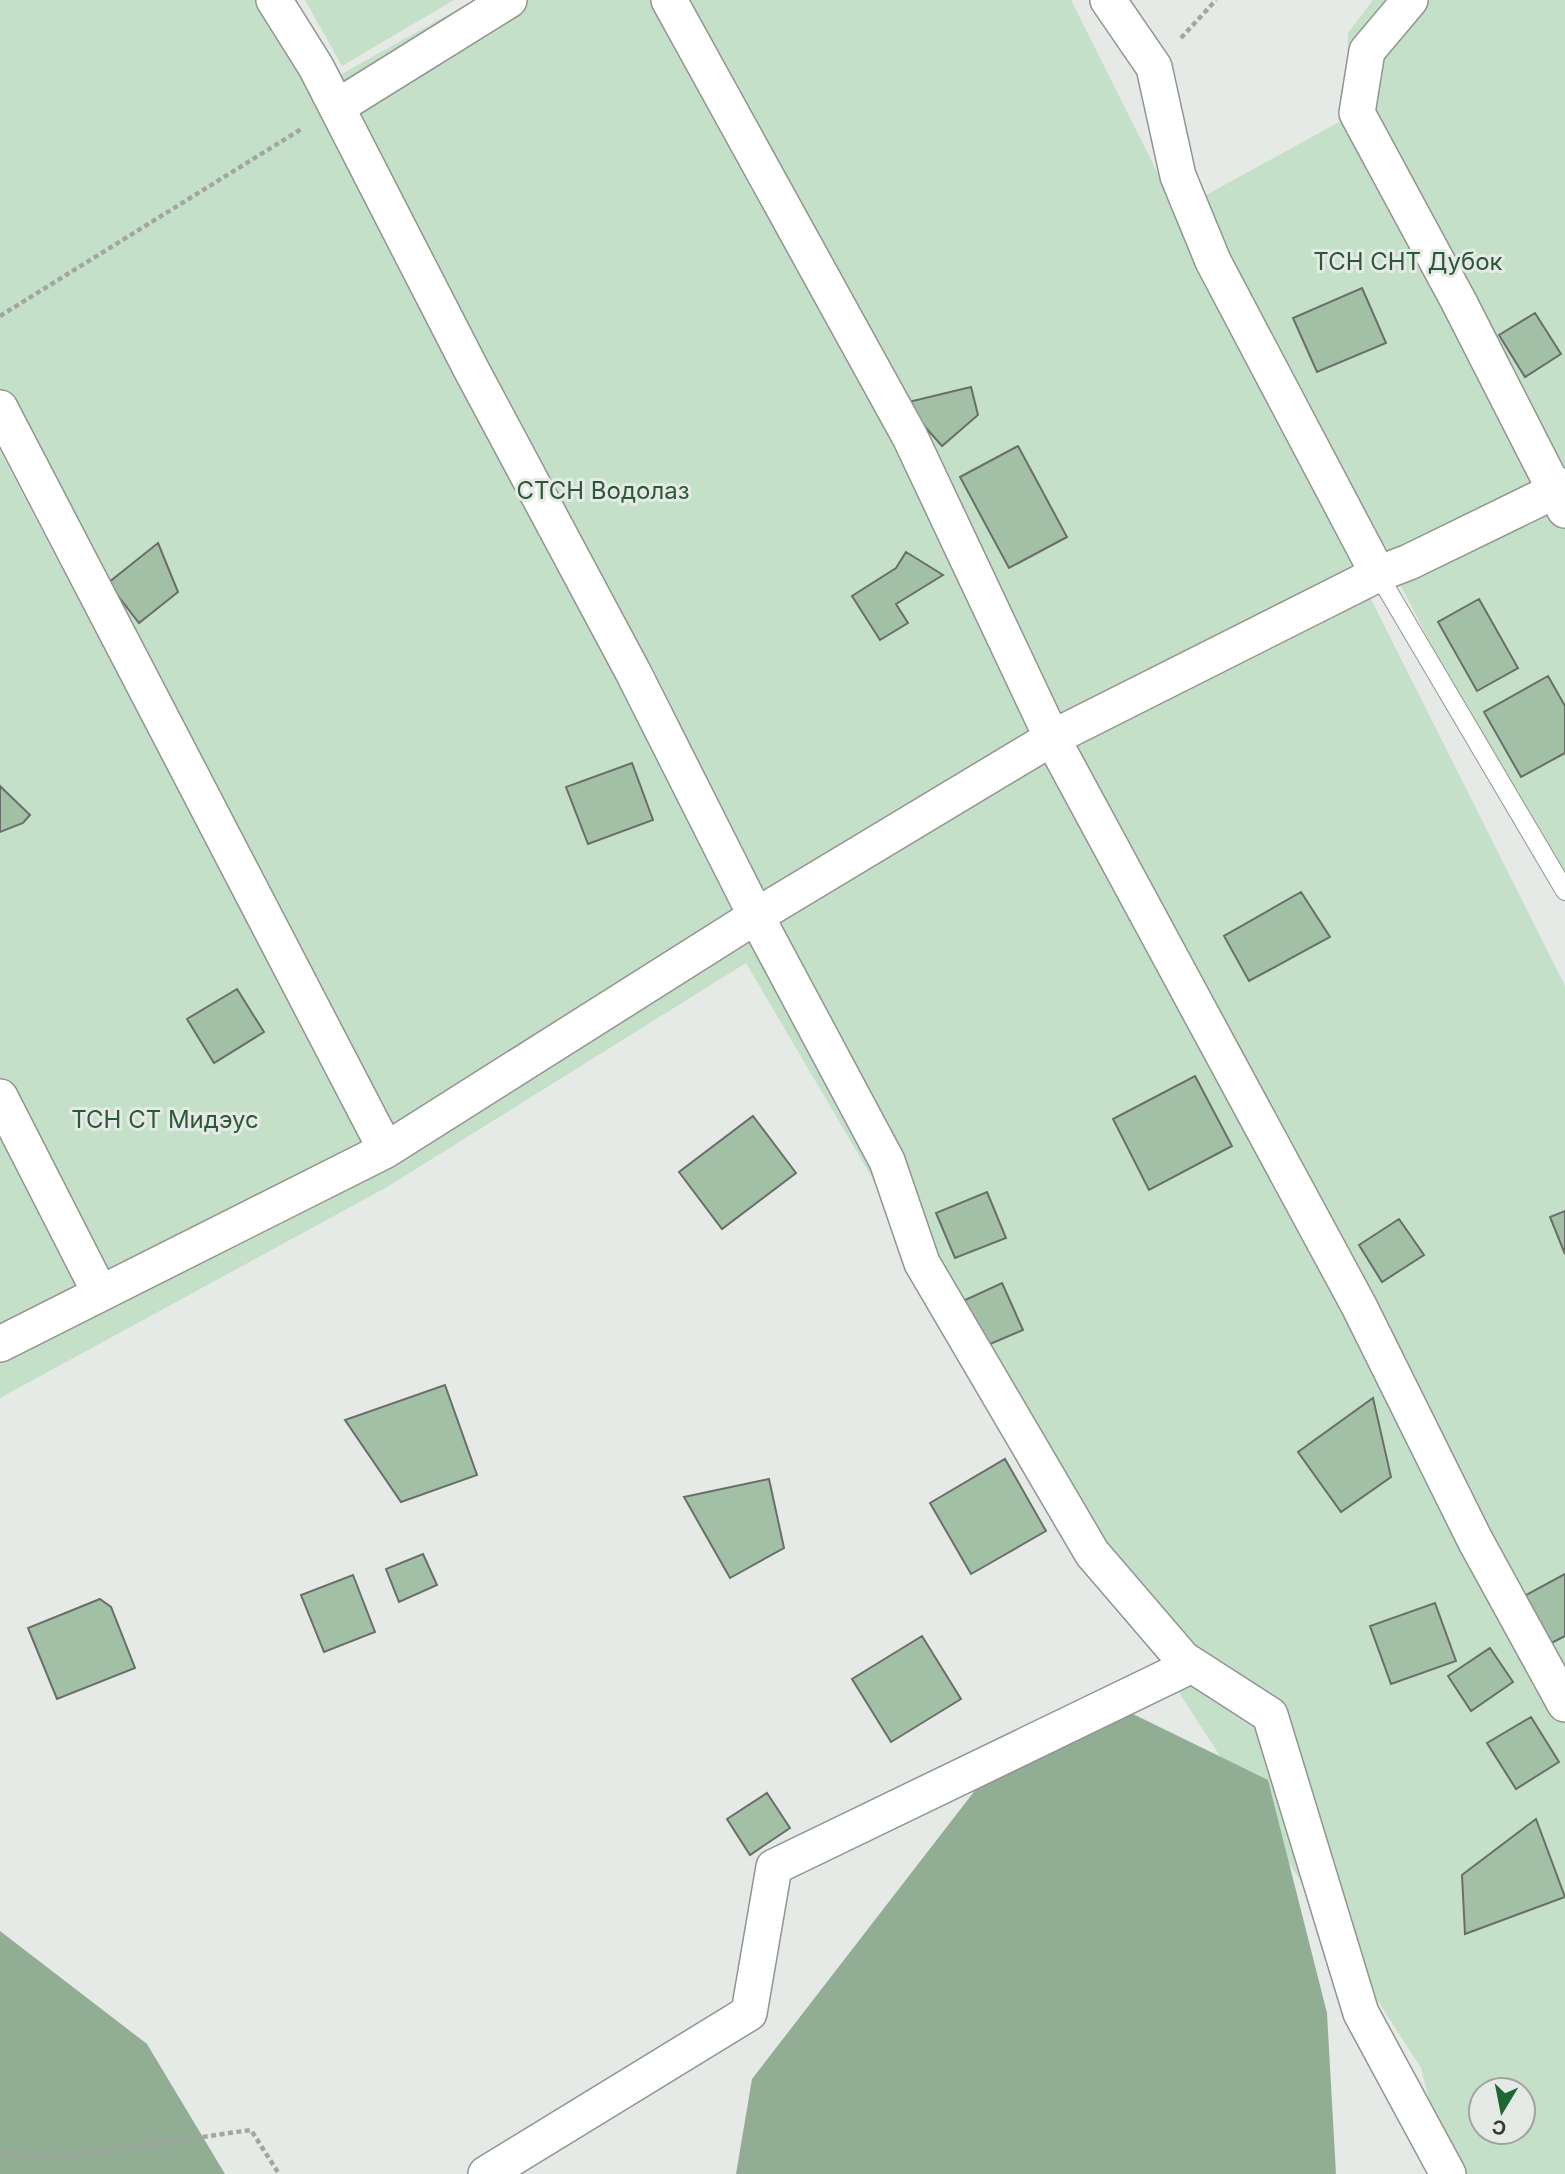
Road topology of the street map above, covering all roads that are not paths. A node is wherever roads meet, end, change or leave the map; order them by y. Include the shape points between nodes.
1 (274, 0) edge
2 (509, 0) edge
3 (668, 0) edge
4 (1108, 0) edge
5 (1410, 0) edge
6 (337, 107) junction
7 (0, 408) edge
8 (1561, 495) edge
9 (1378, 574) junction
10 (1052, 738) junction
11 (1565, 891) edge
12 (756, 916) junction
13 (0, 1097) edge
14 (386, 1150) junction
15 (100, 1293) junction
16 (0, 1344) edge
17 (1192, 1665) junction
18 (1565, 1704) edge
19 (486, 2174) edge
20 (1448, 2174) edge

1 - 6 street
2 - 6 street
3 - 10 street via 910,437
4 - 9 street via 1154,67 1178,176 1213,261
5 - 8 street via 1367,51 1357,113
6 - 12 street
7 - 14 street
8 - 9 street
9 - 10 street
9 - 11 lane
10 - 12 street
10 - 18 street via 1359,1306 1475,1540
12 - 14 street
12 - 17 street via 887,1161 922,1263 1092,1553
13 - 15 street
14 - 15 street
15 - 16 street
17 - 19 street via 774,1867 749,2013
17 - 20 street via 1270,1715 1361,2013

